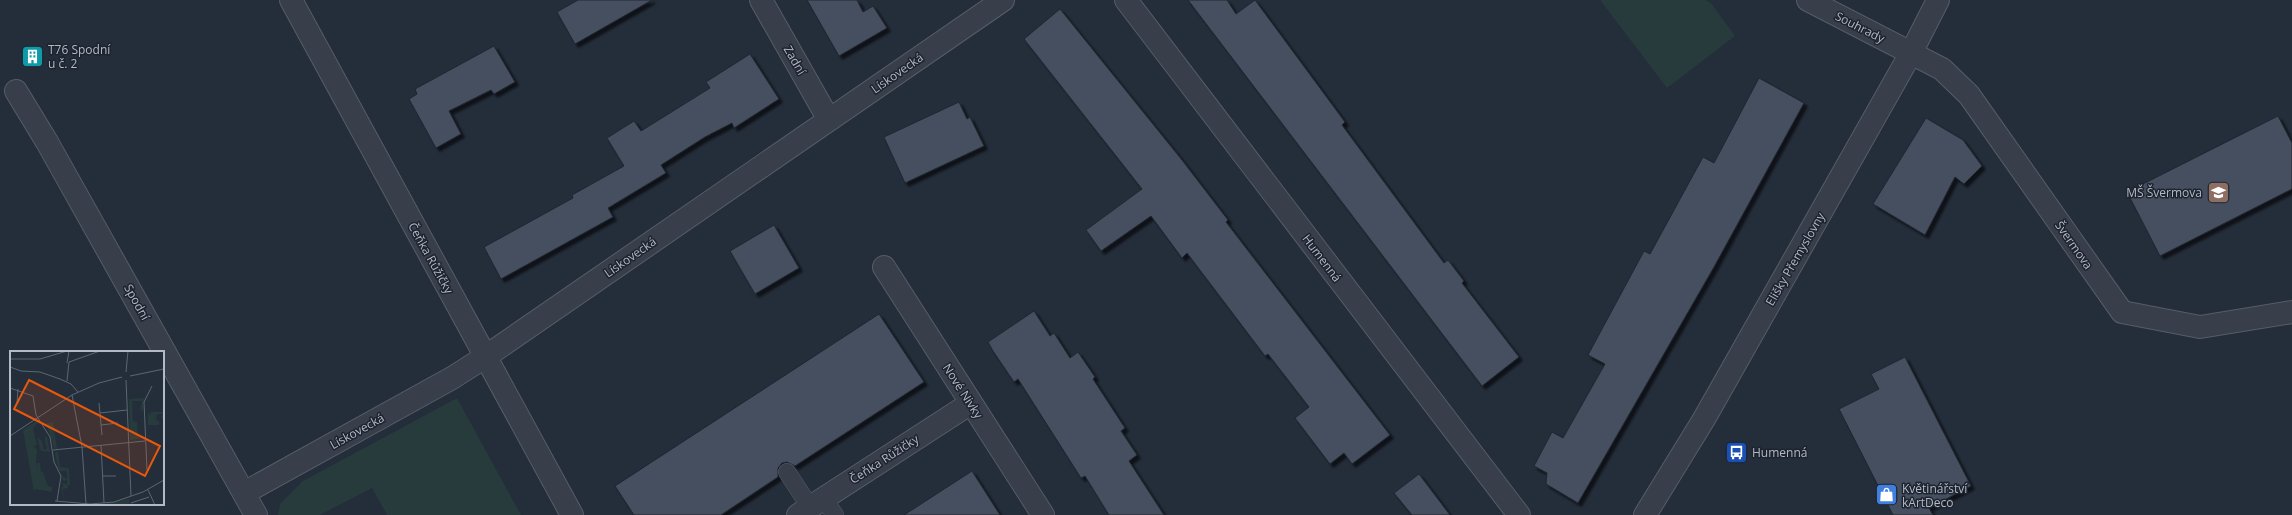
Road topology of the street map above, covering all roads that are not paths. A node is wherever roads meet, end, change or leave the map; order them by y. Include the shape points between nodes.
1 (291, 0) edge
2 (761, 0) edge
3 (1003, 0) edge
4 (1126, 0) edge
5 (1808, 0) edge
6 (1938, 0) edge
7 (1911, 53) junction
8 (16, 91) dead end
9 (829, 120) junction
10 (884, 267) dead end
11 (2292, 312) edge
12 (163, 351) edge
13 (164, 352) edge
14 (485, 357) junction
15 (971, 403) junction
16 (787, 472) dead end
17 (244, 493) junction
18 (816, 509) edge
19 (256, 515) edge
20 (572, 515) edge
21 (1043, 515) edge
22 (1519, 515) edge
23 (1645, 515) edge

1 - 14 street, Čeňka Růžičky
2 - 9 street, Zadní
3 - 9 street, Lískovecká
4 - 22 street, Humenná
5 - 7 street, Souhrady
6 - 7 street, Elišky Přemyslovny
7 - 11 street, Švermova via 1942,69 1969,95 2122,312 2200,327
7 - 23 street, Elišky Přemyslovny via 1704,419
8 - 12 street, Spodní
9 - 14 street, Lískovecká
10 - 15 street, Nové Nivky
13 - 17 street, Spodní
14 - 17 street, Lískovecká via 452,378
14 - 20 street, Čeňka Růžičky
15 - 18 street, Čeňka Růžičky
15 - 21 street, Nové Nivky
16 - 18 lane
17 - 19 street, Spodní

